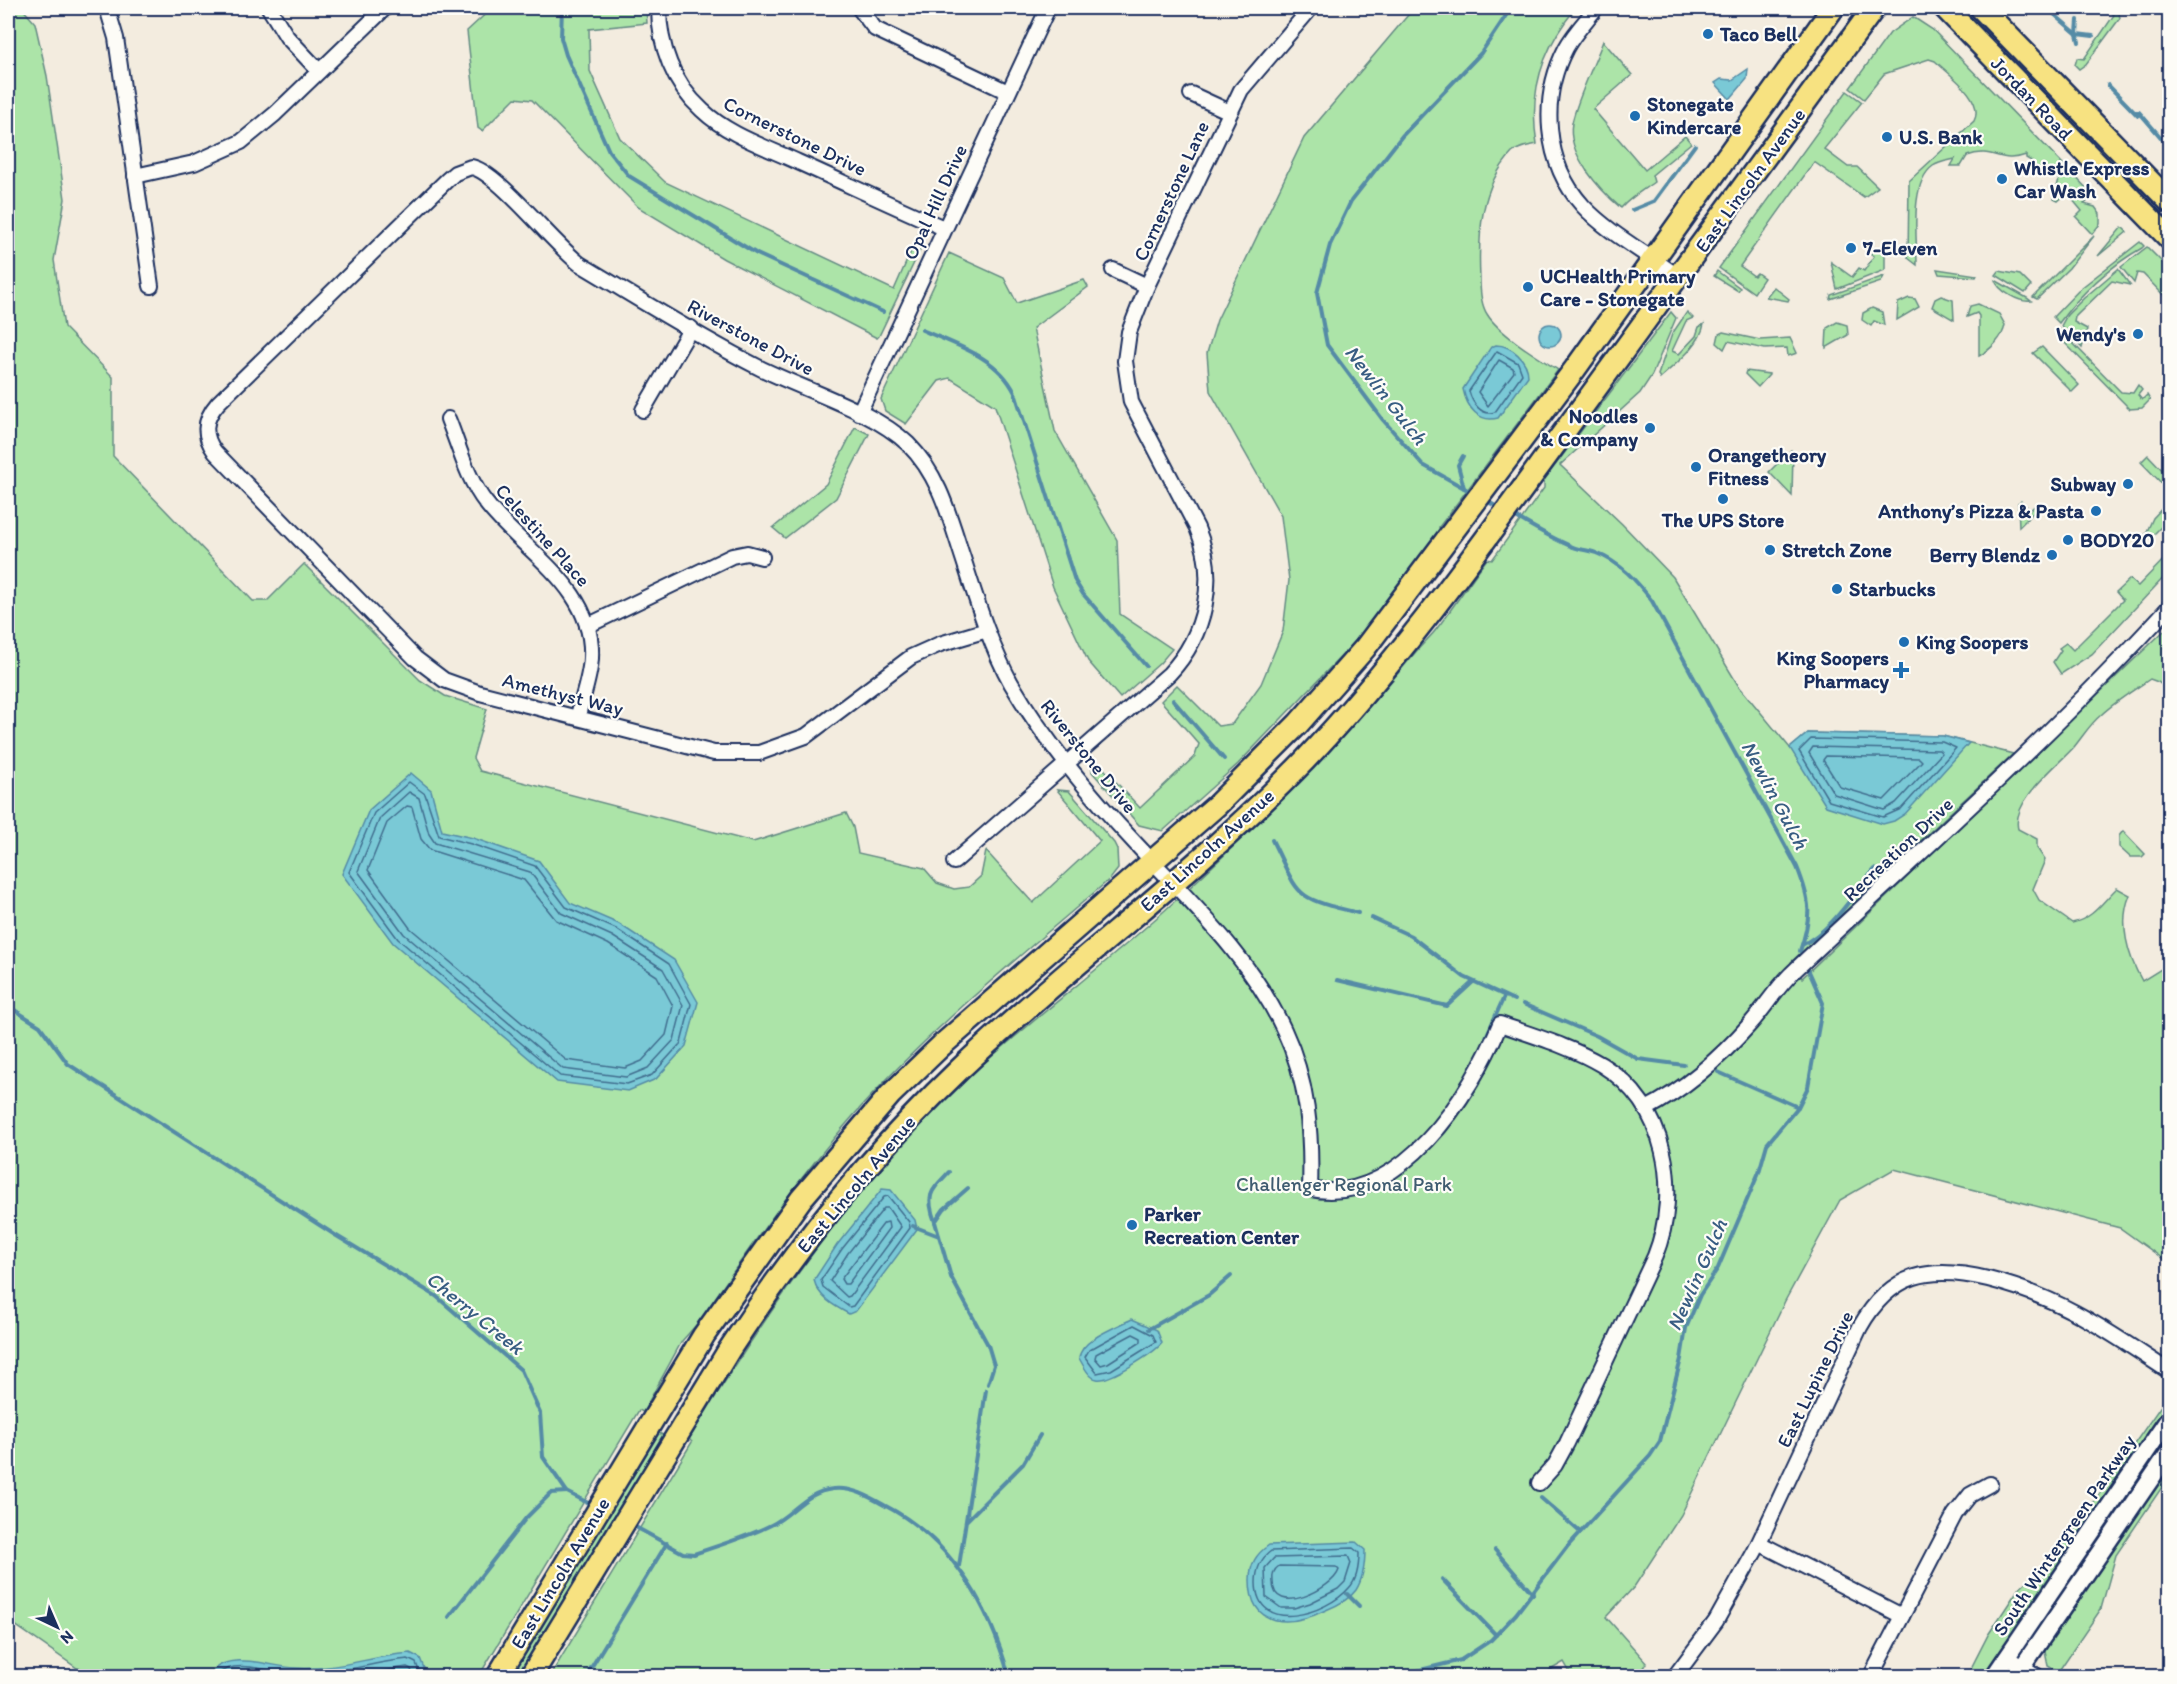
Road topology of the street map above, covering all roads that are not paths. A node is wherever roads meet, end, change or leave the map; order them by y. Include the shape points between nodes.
1 (107, 8) edge
2 (269, 8) edge
3 (385, 8) edge
4 (659, 8) edge
5 (860, 8) edge
6 (1048, 8) edge
7 (1311, 8) edge
8 (1596, 8) edge
9 (1833, 8) edge
10 (1874, 8) edge
11 (1945, 8) edge
12 (1981, 8) edge
13 (319, 71) junction
14 (1008, 92) junction
15 (1191, 94) dead end
16 (1230, 112) junction
17 (135, 176) junction
18 (2169, 202) edge
19 (944, 228) junction
20 (2169, 239) edge
21 (1654, 259) junction
22 (1113, 270) dead end
23 (1678, 277) junction
24 (151, 286) dead end
25 (1147, 286) junction
26 (691, 328) junction
27 (642, 410) dead end
28 (859, 413) junction
29 (448, 419) dead end
30 (205, 428) joint
31 (762, 557) dead end
32 (2169, 606) edge
33 (587, 626) junction
34 (987, 630) junction
35 (578, 716) junction
36 (1066, 764) junction
37 (954, 862) dead end
38 (1154, 862) junction
39 (1173, 882) junction
40 (1646, 1109) junction
41 (2169, 1372) edge
42 (2169, 1418) edge
43 (2169, 1451) edge
44 (1539, 1483) dead end
45 (1990, 1484) dead end
46 (1759, 1543) junction
47 (1902, 1616) junction
48 (2006, 1658) junction
49 (2019, 1672) edge
50 (498, 1677) edge
51 (531, 1677) edge
52 (1676, 1677) edge
53 (1871, 1677) edge
54 (1994, 1677) edge
55 (2037, 1677) edge

1 - 17 street via 116,38
2 - 13 street via 287,37
3 - 13 street
4 - 19 street, Cornerstone Drive via 668,59 703,111 740,135
5 - 14 street via 875,29
6 - 14 street, Opal Hill Drive
7 - 16 street, Cornerstone Lane via 1253,74
8 - 21 street via 1571,39 1553,80 1549,115 1552,144 1565,180 1583,206
9 - 21 main road, East Lincoln Avenue
10 - 23 main road, East Lincoln Avenue
11 - 20 main road, Jordan Road
12 - 18 main road, Jordan Road
13 - 17 street via 262,126 228,149 194,164
14 - 19 street, Opal Hill Drive
15 - 16 street, Cornerstone Lane
16 - 25 street, Cornerstone Lane
17 - 24 street
19 - 28 street, Opal Hill Drive
21 - 23 street
21 - 38 main road, East Lincoln Avenue via 1365,648 1298,724
22 - 25 street, Cornerstone Lane
23 - 39 main road, East Lincoln Avenue via 1416,632 1307,758
25 - 36 street, Cornerstone Lane via 1127,342 1129,393 1141,425 1202,539 1208,572 1204,610 1195,637 1176,667
26 - 27 street
26 - 28 street, Riverstone Drive via 758,367
26 - 30 street, Riverstone Drive via 575,260 488,174 471,167 447,180 226,395 211,411
28 - 34 street, Riverstone Drive via 899,436 930,470
29 - 33 street, Celestine Place via 476,488 566,586
30 - 35 street, Amethyst Way via 214,452 424,666 444,680 468,689
31 - 33 street via 747,553 732,556
32 - 40 street, Recreation Drive via 2132,649 2007,772 1784,982 1739,1035 1681,1088
33 - 35 street, Celestine Place via 591,659
34 - 35 street, Amethyst Way via 911,657 806,736 759,753 714,753
34 - 36 street, Riverstone Drive via 1028,711
36 - 37 street, Cornerstone Lane
36 - 38 street, Riverstone Drive
38 - 39 street, Riverstone Drive
38 - 50 main road, East Lincoln Avenue via 942,1045 890,1095 801,1199 704,1335
39 - 40 street via 1212,924 1261,988 1284,1030 1308,1113 1310,1189 1332,1192 1353,1188 1410,1159 1449,1113 1486,1055 1500,1024 1603,1066 1620,1078
39 - 51 main road, East Lincoln Avenue via 962,1066 824,1217 756,1308
40 - 44 street via 1661,1142 1667,1168 1664,1232 1572,1432 1555,1465
41 - 46 street, East Lupine Drive via 2087,1317 2040,1296 1957,1272 1934,1272 1906,1279 1875,1303 1860,1327
42 - 48 street, South Wintergreen Parkway
43 - 49 street, South Wintergreen Parkway
45 - 47 street via 1980,1487 1962,1503
46 - 47 street
46 - 52 street, East Lupine Drive via 1716,1621
47 - 53 street
48 - 49 street
48 - 54 street, South Wintergreen Parkway
49 - 55 street

